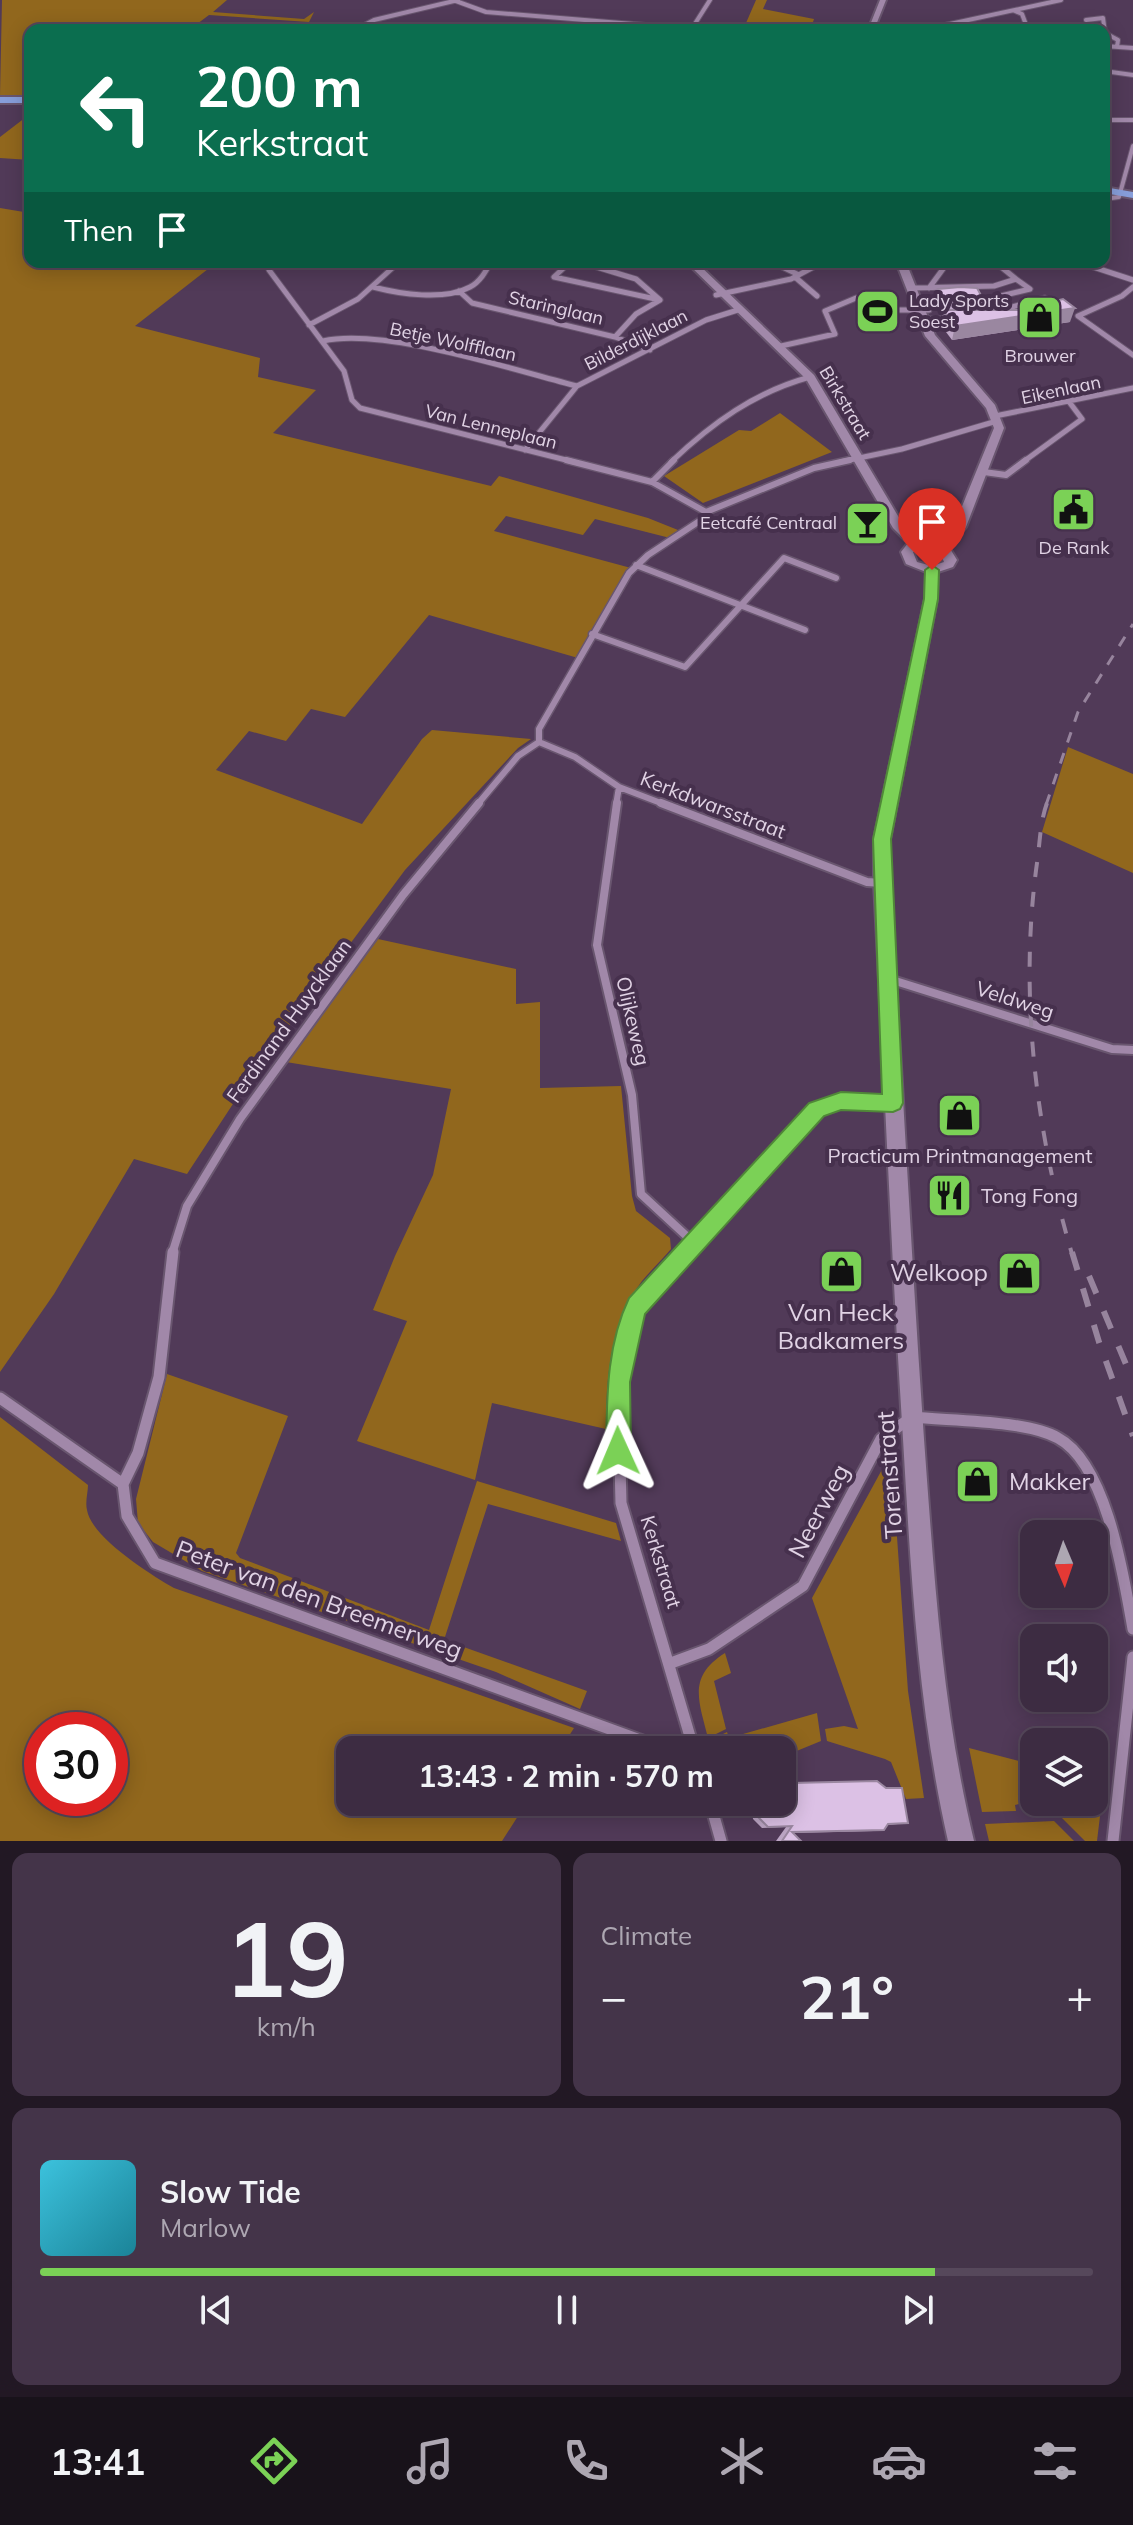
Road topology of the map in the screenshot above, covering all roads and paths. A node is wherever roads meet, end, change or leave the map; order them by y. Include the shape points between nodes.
1 (458, 0) edge
2 (710, 0) edge
3 (883, 0) edge
4 (1061, 0) edge
5 (1012, 3) dead end
6 (1024, 9) junction
7 (1014, 11) junction
8 (1086, 20) dead end
9 (366, 24) edge
10 (631, 24) edge
11 (695, 24) edge
12 (873, 24) edge
13 (951, 24) edge
14 (1026, 24) edge
15 (1104, 24) edge
16 (1110, 36) edge
17 (1110, 46) edge
18 (1117, 47) junction
19 (1133, 48) edge
20 (1110, 72) edge
21 (1133, 75) edge
22 (0, 100) edge
23 (24, 100) edge
24 (1110, 120) edge
25 (1132, 121) edge
26 (1133, 146) edge
27 (1127, 192) edge
28 (269, 268) edge
29 (393, 268) edge
30 (486, 268) edge
31 (564, 268) edge
32 (604, 268) edge
33 (696, 268) edge
34 (783, 268) edge
35 (812, 268) edge
36 (903, 268) edge
37 (943, 268) edge
38 (1002, 268) edge
39 (1096, 268) edge
40 (797, 276) junction
41 (1016, 279) junction
42 (1133, 280) edge
43 (373, 287) junction
44 (1133, 287) edge
45 (911, 288) junction
46 (929, 288) junction
47 (459, 291) junction
48 (720, 294) junction
49 (817, 296) dead end
50 (1122, 296) junction
51 (660, 300) junction
52 (1133, 303) edge
53 (741, 309) junction
54 (1044, 311) edge
55 (924, 313) junction
56 (961, 319) edge
57 (309, 325) junction
58 (615, 337) junction
59 (323, 341) junction
60 (781, 346) junction
61 (650, 350) junction
62 (1133, 355) edge
63 (810, 377) junction
64 (577, 386) junction
65 (1133, 388) edge
66 (1070, 403) junction
67 (996, 419) junction
68 (525, 450) junction
69 (858, 458) junction
70 (984, 472) junction
71 (652, 482) junction
72 (706, 512) junction
73 (916, 544) junction
74 (942, 547) junction
75 (636, 565) junction
76 (932, 570) junction
77 (836, 578) dead end
78 (742, 604) junction
79 (805, 630) dead end
80 (592, 634) junction
81 (539, 742) junction
82 (619, 787) junction
83 (882, 883) junction
84 (888, 978) junction
85 (1133, 1050) edge
86 (893, 1103) junction
87 (693, 1242) junction
88 (0, 1398) edge
89 (912, 1417) junction
90 (123, 1484) junction
91 (1133, 1629) edge
92 (1133, 1657) edge
93 (671, 1663) junction
94 (629, 1736) edge
95 (691, 1736) edge
96 (714, 1816) edge
97 (720, 1839) edge
98 (961, 1841) edge
99 (1113, 1841) edge

1 - 9 street
1 - 10 street via 486,12
2 - 11 street
3 - 12 main road
4 - 6 street
5 - 6 street
6 - 7 street
7 - 13 street
7 - 14 street
8 - 15 street via 1103,18
16 - 18 street via 1118,40
17 - 18 street
18 - 19 street
20 - 21 street
22 - 23 main road
24 - 25 street
26 - 27 street
28 - 57 street
29 - 43 street
30 - 47 street via 472,286
31 - 51 street via 554,277
32 - 51 street via 647,284
33 - 48 main road, Birkstraat
34 - 40 street
35 - 40 street
36 - 45 main road
37 - 46 street
38 - 41 street
39 - 42 street
40 - 48 street
40 - 49 street
41 - 46 street via 994,286
41 - 54 street via 1030,289 984,300 988,308 1045,298 1058,307
43 - 47 street
43 - 57 street
44 - 50 street
45 - 46 street
45 - 55 main road
47 - 58 street, Staringlaan via 472,303
48 - 53 main road, Birkstraat
50 - 52 street
50 - 62 street via 1078,316
51 - 58 street via 636,314
53 - 60 main road, Birkstraat
53 - 61 street, Bilderdijklaan via 719,314
55 - 56 street
55 - 60 street via 856,298 825,311 835,334
55 - 67 main road via 930,336
57 - 59 street, Van Lenneplaan
58 - 61 street, Staringlaan
59 - 64 street, Betje Wolfflaan via 345,336 429,349
59 - 68 street, Van Lenneplaan via 360,408
60 - 63 main road, Birkstraat
61 - 64 street, Bilderdijklaan
63 - 69 main road, Birkstraat
63 - 71 street via 750,398 678,454
64 - 68 street, Bilderdijklaan
65 - 66 street, Eikenlaan
66 - 67 street, Eikenlaan
66 - 70 street via 1082,419 1075,425 1006,475
67 - 69 street, Eikenlaan
67 - 70 main road via 999,435
68 - 71 street, Van Lenneplaan
69 - 72 street via 814,468
69 - 73 main road, Birkstraat via 899,528
70 - 74 main road via 960,527
71 - 72 street, Van Lenneplaan
72 - 75 street
73 - 74 main road
73 - 76 main road via 907,552 909,560
74 - 76 main road via 951,560
75 - 78 street
75 - 80 street
76 - 83 main road via 931,599 882,839
77 - 78 street via 784,558
78 - 79 street
78 - 80 street via 685,667
80 - 81 street via 539,729
81 - 82 street, Kerkdwarsstraat via 575,757
81 - 90 street, Ferdinand Huycklaan via 518,756 403,895 240,1119 187,1206 172,1255 159,1377 138,1453
82 - 83 street, Kerkdwarsstraat via 867,882
82 - 87 street, Olijkeweg via 597,945 632,1095 641,1194
83 - 84 main road
84 - 85 street, Veldweg via 1100,1046
84 - 86 main road
86 - 87 street, Kerkstraat via 841,1101 816,1110
86 - 89 main road, Torenstraat
87 - 93 street, Kerkstraat via 637,1306 618,1382 621,1503
88 - 90 street
89 - 91 street via 1039,1432 1060,1438 1081,1457 1117,1549
89 - 93 street, Neerweg via 881,1439 803,1586 709,1649
89 - 98 main road, Torenstraat via 936,1722
90 - 94 street, Peter van den Breemerweg via 127,1516 155,1563
92 - 99 street
93 - 95 street, Kerkstraat
96 - 97 street

